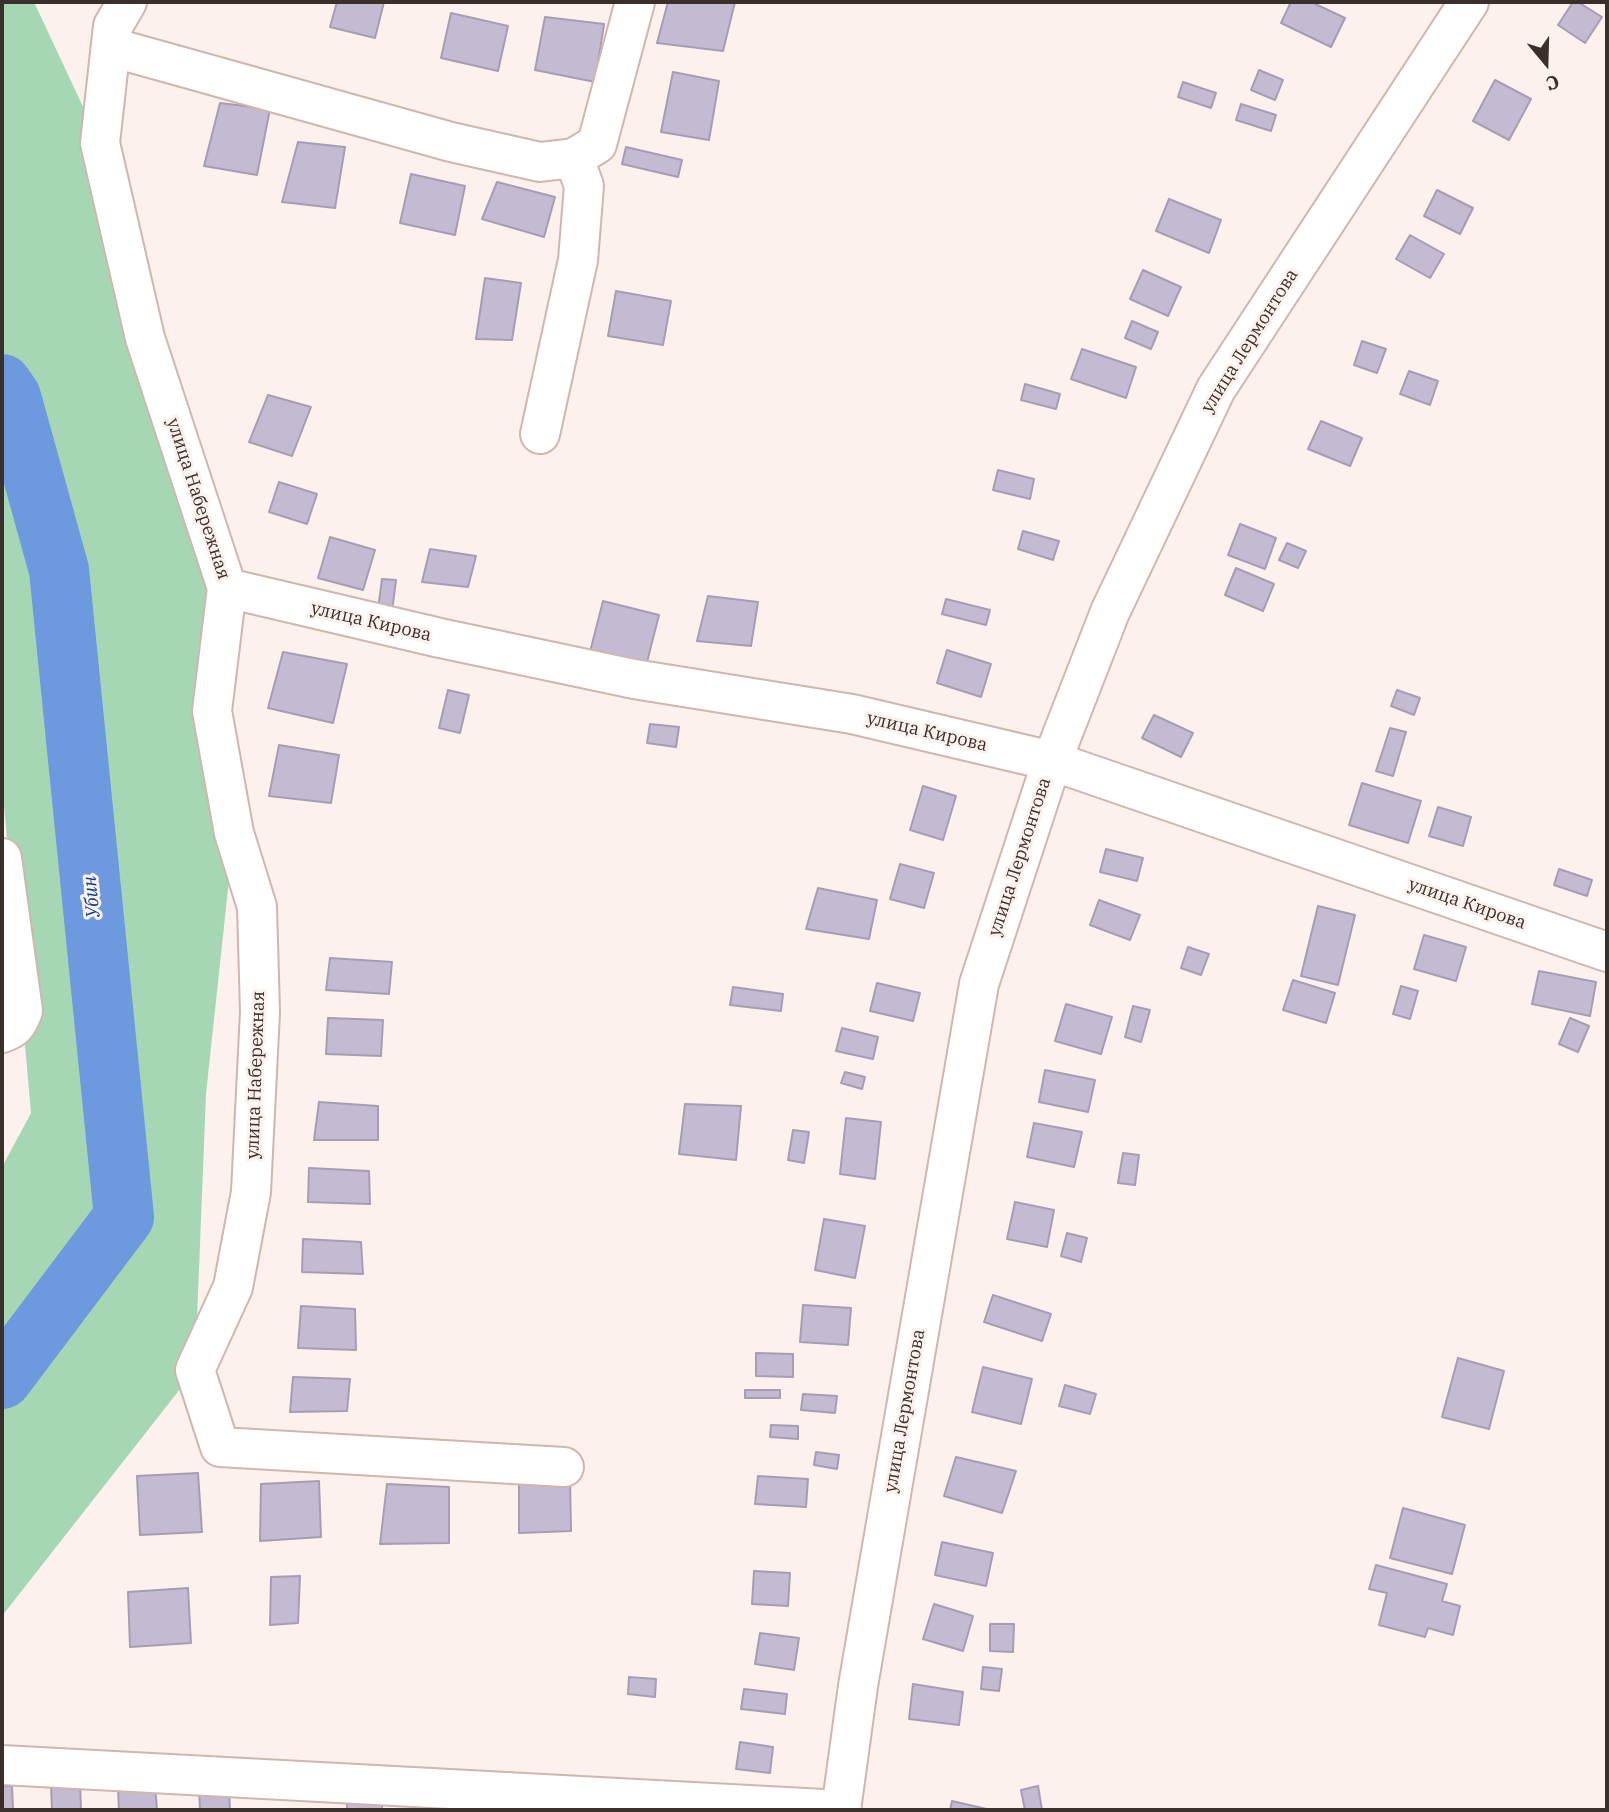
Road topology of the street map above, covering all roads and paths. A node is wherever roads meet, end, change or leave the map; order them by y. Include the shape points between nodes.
1 (127, 2) edge
2 (635, 2) edge
3 (1469, 2) edge
4 (111, 47) junction
5 (574, 158) junction
6 (540, 434) dead end
7 (227, 588) junction
8 (1052, 761) junction
9 (2, 858) edge
10 (1607, 952) edge
11 (2, 1033) edge
12 (564, 1466) dead end
13 (2, 1765) edge
14 (841, 1810) edge

1 - 4 street, улица Набережная via 113,26
2 - 5 street via 597,144
3 - 8 street, улица Лермонтова via 1216,388 1110,612
4 - 5 street via 451,142 540,162
4 - 7 street, улица Набережная via 100,143 145,338
5 - 6 street via 584,186 578,260
7 - 8 street, улица Кирова via 634,679 852,714
7 - 12 street, улица Набережная via 212,711 234,833 257,907 260,1012 251,1192 233,1287 195,1370 220,1447
8 - 10 street, улица Кирова
8 - 14 street, улица Лермонтова via 979,984 858,1686
9 - 11 street via 23,1011 18,1024
13 - 14 street

